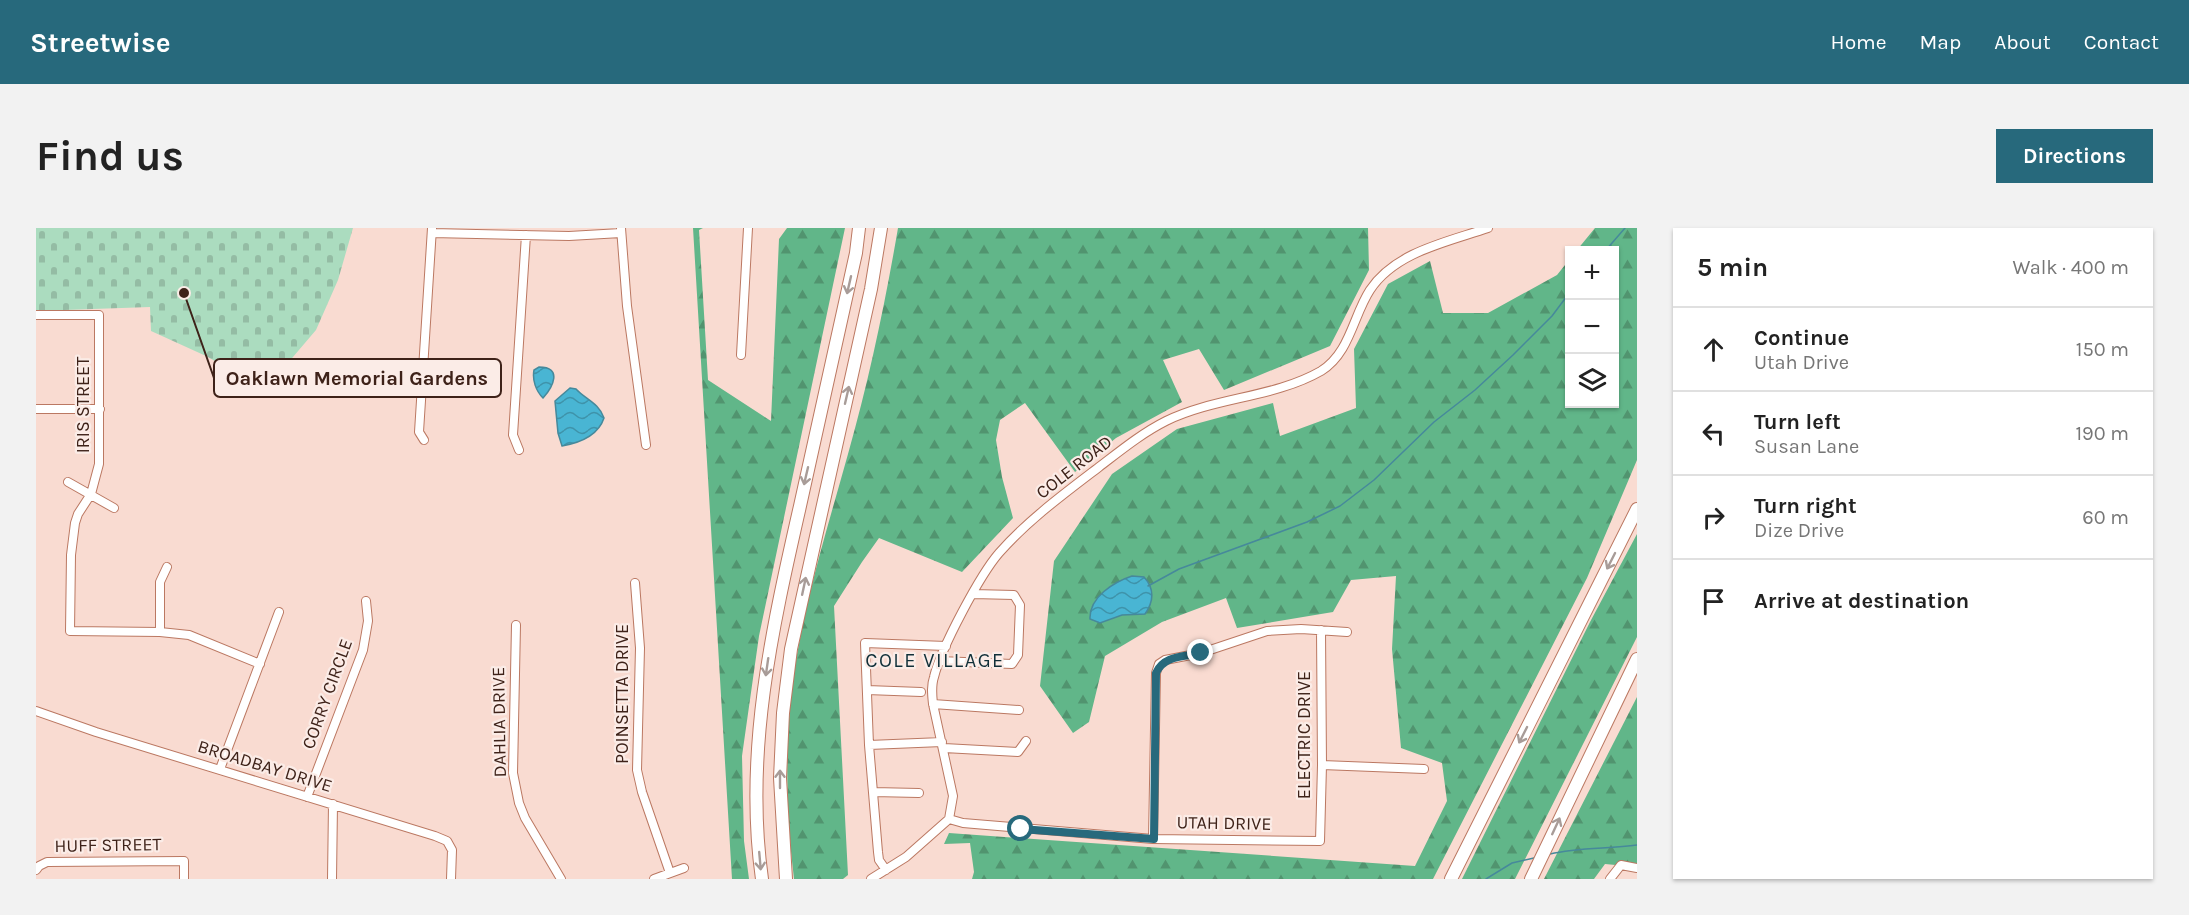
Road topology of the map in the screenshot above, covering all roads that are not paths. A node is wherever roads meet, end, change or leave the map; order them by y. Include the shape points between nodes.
1 (748, 228) edge
2 (859, 228) edge
3 (881, 228) edge
4 (1488, 228) edge
5 (432, 231) edge
6 (621, 231) edge
7 (526, 236) junction
8 (36, 315) edge
9 (741, 355) dead end
10 (36, 409) edge
11 (100, 409) junction
12 (424, 440) dead end
13 (646, 445) dead end
14 (519, 450) dead end
15 (68, 482) dead end
16 (91, 494) junction
17 (114, 508) dead end
18 (1637, 509) edge
19 (167, 567) dead end
20 (635, 582) dead end
21 (977, 594) junction
22 (366, 601) dead end
23 (279, 612) dead end
24 (516, 625) dead end
25 (1321, 630) junction
26 (160, 632) junction
27 (1347, 632) dead end
28 (946, 646) junction
29 (1637, 659) edge
30 (940, 661) junction
31 (260, 664) junction
32 (867, 690) junction
33 (921, 692) dead end
34 (933, 704) junction
35 (1019, 710) dead end
36 (36, 711) edge
37 (1026, 741) dead end
38 (869, 744) junction
39 (942, 744) junction
40 (1322, 765) junction
41 (1424, 769) dead end
42 (220, 770) junction
43 (873, 792) junction
44 (919, 793) dead end
45 (307, 796) junction
46 (333, 804) junction
47 (949, 819) junction
48 (1154, 839) junction
49 (1320, 841) joint
50 (684, 868) dead end
51 (1637, 868) edge
52 (36, 870) edge
53 (886, 870) junction
54 (670, 873) junction
55 (184, 879) edge
56 (332, 879) edge
57 (451, 879) edge
58 (561, 879) edge
59 (654, 879) edge
60 (762, 879) edge
61 (786, 879) edge
62 (871, 879) edge
63 (1451, 879) edge
64 (1531, 879) edge
65 (1610, 879) edge

1 - 9 street
2 -> 60 highway via 767,662 756,795
61 -> 3 highway via 780,778 791,649
4 - 21 street, COLE ROAD via 1414,254 1383,275 1369,291 1341,350 1323,370 1179,416 1119,452 1007,545 990,566
5 - 7 street
5 - 12 street via 419,432
6 - 7 street
6 - 13 street
7 - 14 street via 513,435
8 - 11 street, IRIS STREET via 99,315
10 - 11 street
11 - 16 street, IRIS STREET via 99,464
15 - 16 street
16 - 17 street
16 - 26 street, IRIS STREET via 75,523 70,631
18 -> 63 highway
19 - 26 street via 160,582
20 - 54 street, POINSETTA DRIVE via 640,648 637,770
21 - 28 street, COLE ROAD
21 - 30 street via 1014,595 1020,605 1018,655 1012,664
22 - 45 street, CORRY CIRCLE via 368,621 363,650
23 - 31 street
24 - 58 street, DAHLIA DRIVE via 513,773 525,818
25 - 27 street
25 - 40 street, ELECTRIC DRIVE
25 - 48 street via 1267,631 1160,664 1156,673
26 - 31 street via 189,635
28 - 30 street, COLE ROAD
28 - 32 street via 865,643
64 -> 29 highway
30 - 34 street, COLE ROAD via 933,683
31 - 42 street
32 - 33 street
32 - 38 street
34 - 35 street
34 - 39 street, COLE ROAD
36 - 42 street, BROADBAY DRIVE
37 - 39 street via 1018,752
38 - 39 street
38 - 43 street
39 - 47 street, COLE ROAD via 953,796
40 - 41 street
40 - 49 street, ELECTRIC DRIVE
42 - 45 street, BROADBAY DRIVE
43 - 44 street
43 - 53 street via 879,860
45 - 46 street, BROADBAY DRIVE
46 - 56 street
46 - 57 street, BROADBAY DRIVE via 447,841 452,850
47 - 48 street, UTAH DRIVE via 963,824
47 - 53 street
48 - 49 street, UTAH DRIVE
50 - 54 street
51 - 65 street via 1621,865
52 - 55 street, HUFF STREET via 47,862 184,861
53 - 62 street
54 - 59 street

